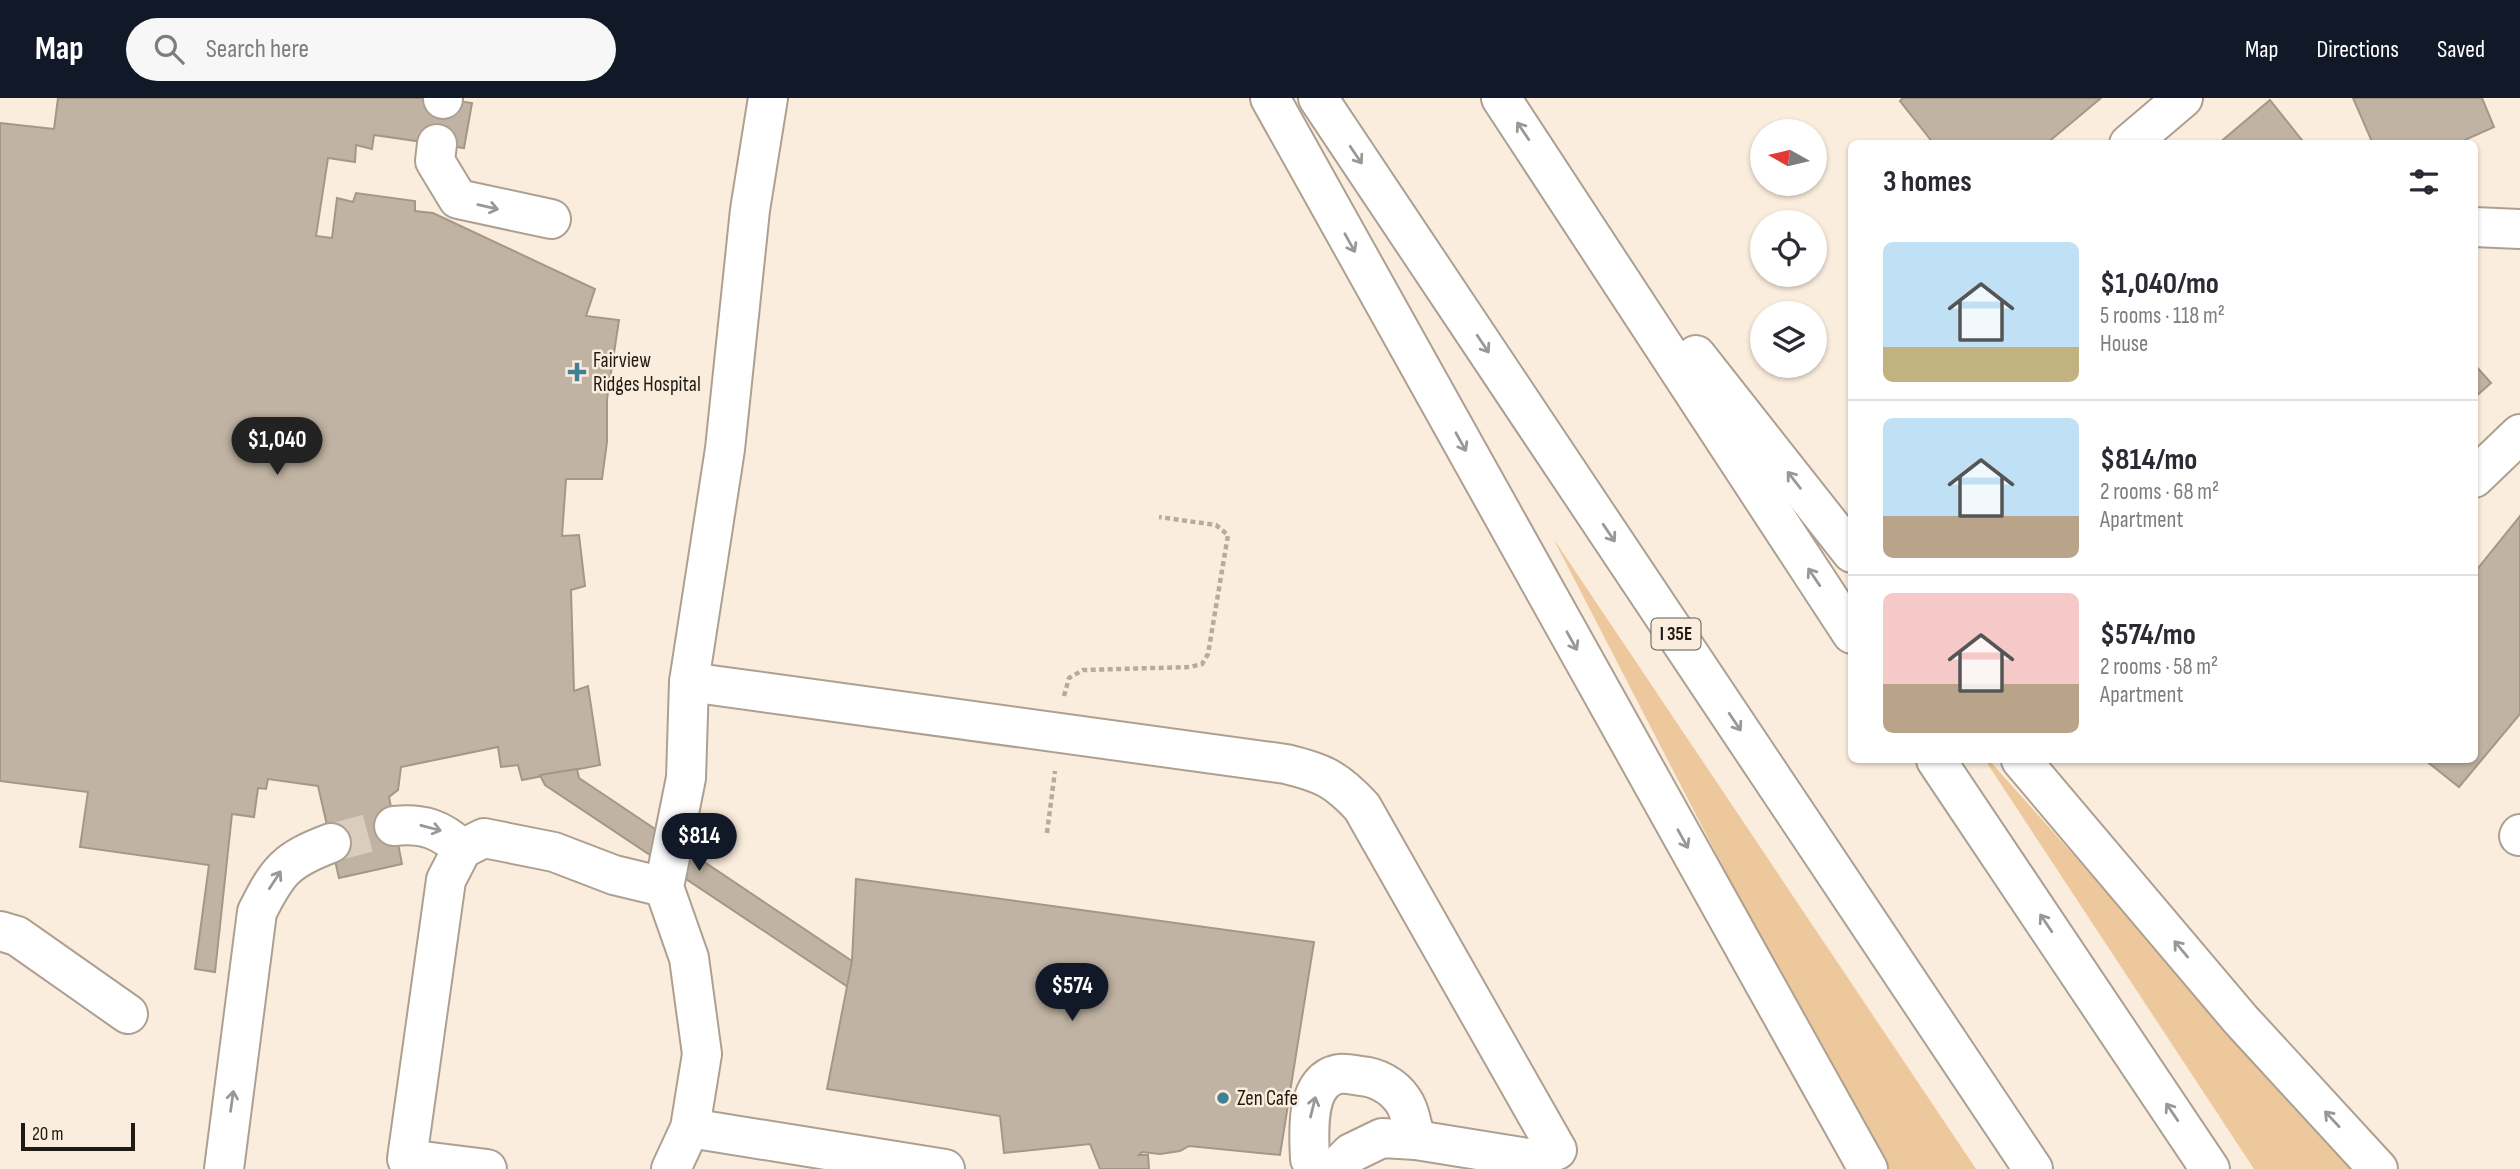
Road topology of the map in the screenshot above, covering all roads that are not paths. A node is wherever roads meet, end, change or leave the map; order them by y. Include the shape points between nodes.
1 (768, 98) edge
2 (1270, 98) edge
3 (1318, 98) edge
4 (1501, 98) edge
5 (2183, 98) edge
6 (2134, 140) edge
7 (437, 144) dead end
8 (1545, 164) junction
9 (551, 219) dead end
10 (2478, 227) edge
11 (2520, 229) edge
12 (2520, 434) edge
13 (2478, 474) edge
14 (1848, 548) edge
15 (1848, 628) edge
16 (689, 682) junction
17 (1938, 763) edge
18 (2024, 763) edge
19 (394, 826) tunnel mouth
20 (331, 843) tunnel mouth
21 (462, 849) junction
22 (664, 887) junction
23 (0, 931) edge
24 (128, 1014) dead end
25 (690, 1128) junction
26 (1416, 1140) junction
27 (224, 1169) edge
28 (487, 1169) edge
29 (671, 1169) edge
30 (945, 1169) edge
31 (1322, 1169) edge
32 (1335, 1169) edge
33 (1868, 1169) edge
34 (2034, 1169) edge
35 (2210, 1169) edge
36 (2378, 1169) edge

1 - 16 main road via 750,210 708,574
2 -> 33 main road
3 -> 34 main road, I 35E
8 -> 4 main road
5 - 6 main road
7 -> 9 main road via 436,161 458,199
14 -> 8 main road
15 -> 8 main road
10 - 11 main road
12 - 13 main road
16 - 22 main road via 686,778
16 - 26 main road via 1297,767 1321,772 1340,783 1362,807 1557,1150 1534,1159
35 -> 17 main road
36 -> 18 main road via 2241,1020
19 -> 21 main road via 414,824 443,831
27 -> 20 main road via 257,912 276,875 302,854
21 - 22 main road via 484,838 554,852 614,875
21 - 28 main road via 446,880 407,1159
22 - 25 main road via 689,958 702,1054
23 - 24 main road via 17,936
25 - 29 main road
25 - 30 main road
31 -> 26 main road via 1310,1159 1311,1115 1320,1085 1338,1074 1369,1076 1391,1087 1404,1101
26 - 32 main road via 1382,1138 1351,1153

